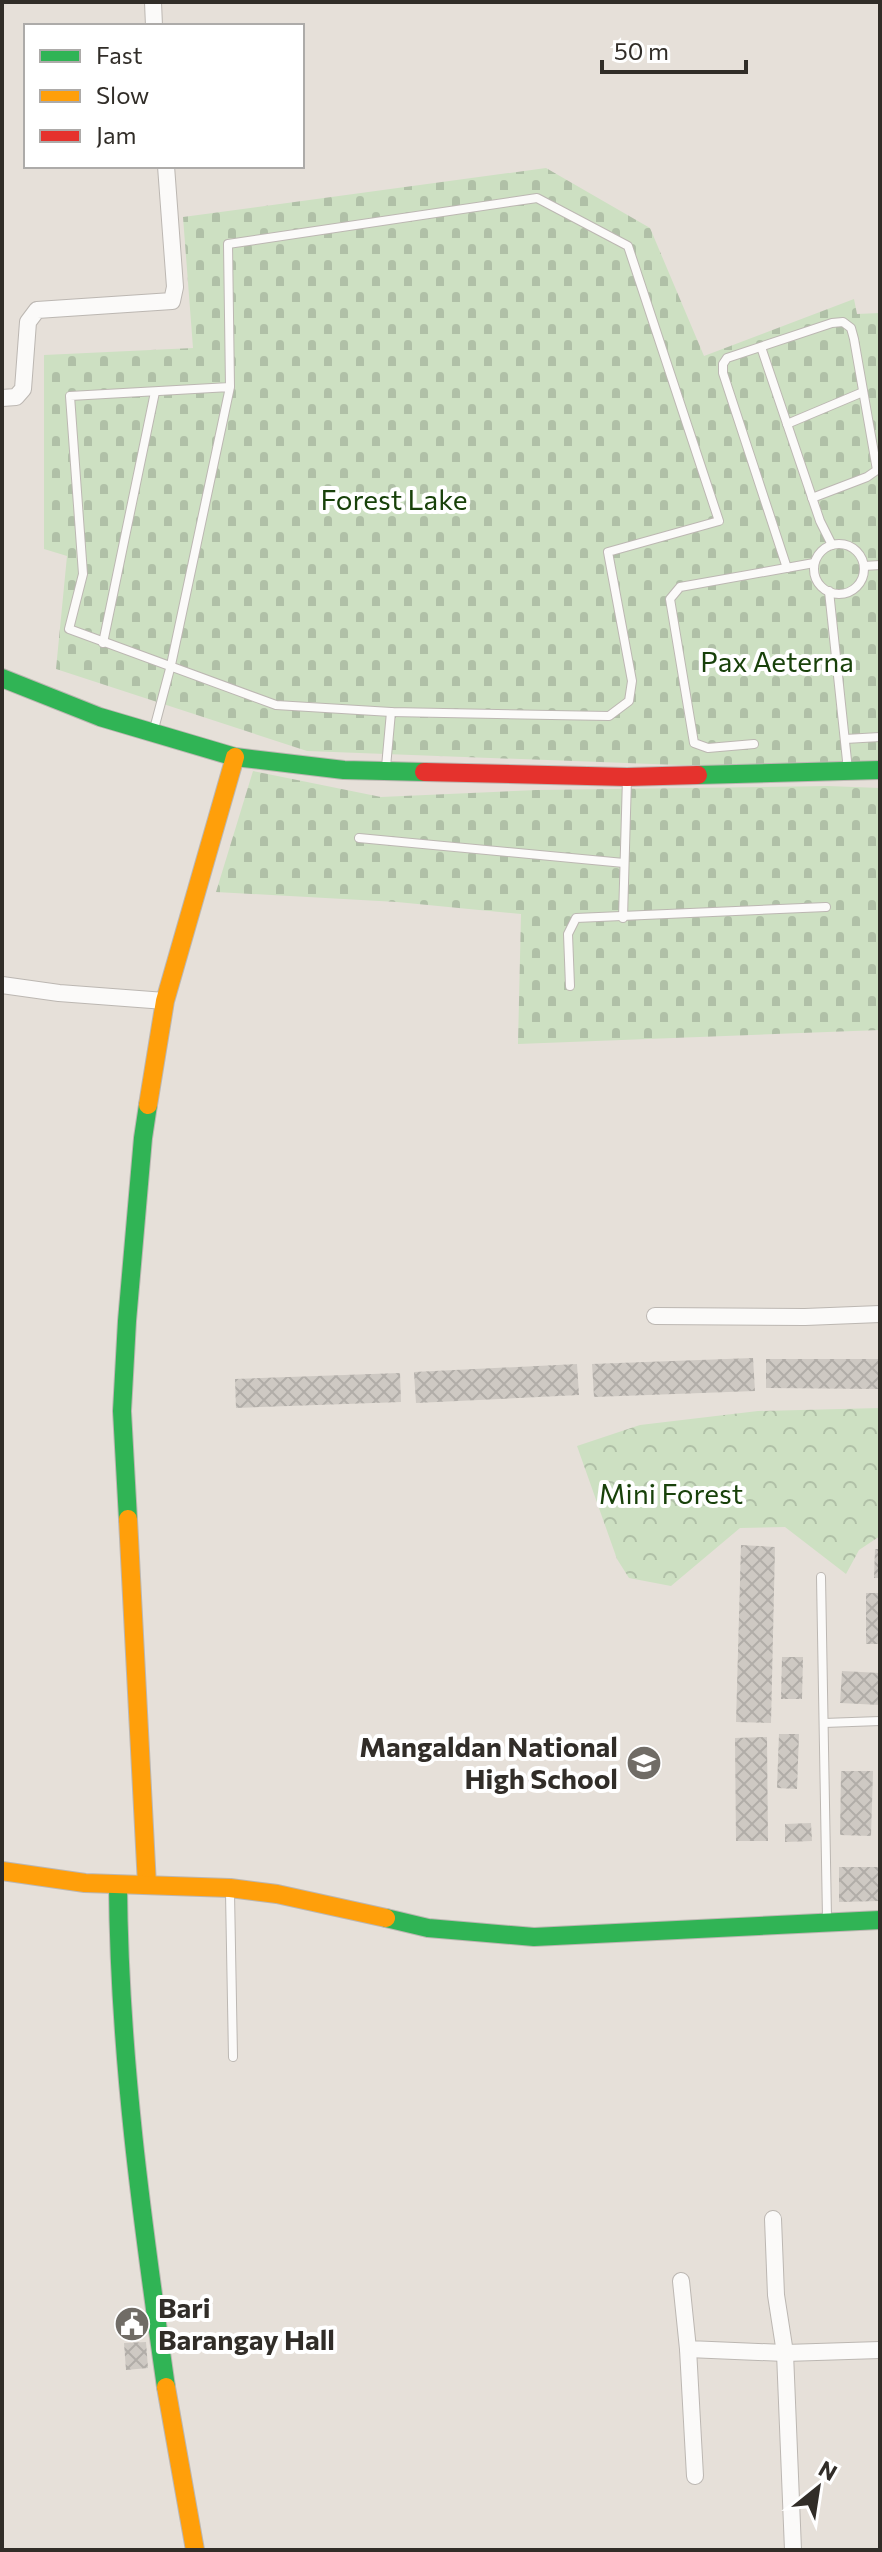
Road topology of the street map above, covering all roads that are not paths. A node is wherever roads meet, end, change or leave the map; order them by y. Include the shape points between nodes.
1 (153, 2) edge
2 (154, 24) edge
3 (166, 168) edge
4 (761, 347) junction
5 (230, 387) junction
6 (155, 392) junction
7 (863, 392) junction
8 (2, 398) edge
9 (787, 424) junction
10 (812, 498) junction
11 (832, 545) junction
12 (814, 563) junction
13 (880, 565) edge
14 (864, 566) junction
15 (787, 568) junction
16 (829, 591) junction
17 (103, 643) junction
18 (171, 665) junction
19 (2, 678) edge
20 (391, 712) junction
21 (153, 733) junction
22 (880, 737) edge
23 (845, 739) junction
24 (754, 744) dead end
25 (235, 757) junction
26 (848, 770) junction
27 (880, 770) edge
28 (386, 773) junction
29 (627, 777) junction
30 (359, 838) dead end
31 (624, 863) junction
32 (826, 907) dead end
33 (623, 918) junction
34 (2, 985) edge
35 (570, 986) dead end
36 (165, 1001) junction
37 (880, 1314) edge
38 (655, 1316) dead end
39 (821, 1577) dead end
40 (880, 1721) edge
41 (824, 1723) junction
42 (2, 1871) edge
43 (118, 1885) junction
44 (147, 1885) junction
45 (230, 1888) junction
46 (880, 1920) edge
47 (827, 1923) junction
48 (233, 2057) dead end
49 (773, 2219) dead end
50 (681, 2281) dead end
51 (688, 2349) junction
52 (880, 2350) edge
53 (785, 2353) junction
54 (695, 2476) dead end
55 (195, 2550) edge
56 (793, 2550) edge

1 - 2 street
3 - 8 street via 174,299 37,310 28,322 23,389 16,397
4 - 7 lane via 846,323
4 - 9 lane
4 - 15 lane via 727,358 722,367
5 - 6 lane
5 - 18 lane
5 - 20 lane via 228,244 537,198 628,246 719,521 608,552 632,681 629,701 609,716
6 - 17 lane
6 - 17 lane via 70,396 83,574 69,629
7 - 9 lane
7 - 10 lane via 877,470
9 - 10 lane
10 - 11 lane
11 - 12 lane
11 - 14 lane via 856,550
12 - 15 lane
12 - 16 lane via 816,580
13 - 14 lane
14 - 16 lane via 854,589
15 - 24 lane via 680,587 670,599 694,743 708,748
16 - 23 lane
17 - 18 lane
18 - 20 lane via 276,705
18 - 21 lane
19 - 21 street
20 - 28 lane
21 - 25 street
22 - 23 lane
23 - 26 lane
25 - 28 street
25 - 36 street
26 - 27 street
26 - 29 street
28 - 29 street
29 - 31 lane
30 - 31 lane
31 - 33 lane
32 - 33 lane
33 - 35 lane via 576,918 568,934
34 - 36 street
36 - 44 street via 143,1138 122,1411
37 - 38 street
39 - 41 lane
40 - 41 lane
41 - 47 lane
42 - 43 street
43 - 44 street
43 - 55 street via 124,2074 153,2298
44 - 45 street
45 - 47 street via 428,1928 534,1937
45 - 48 lane
46 - 47 street
49 - 53 street
50 - 51 street
51 - 53 street
51 - 54 street
52 - 53 street
53 - 56 street

